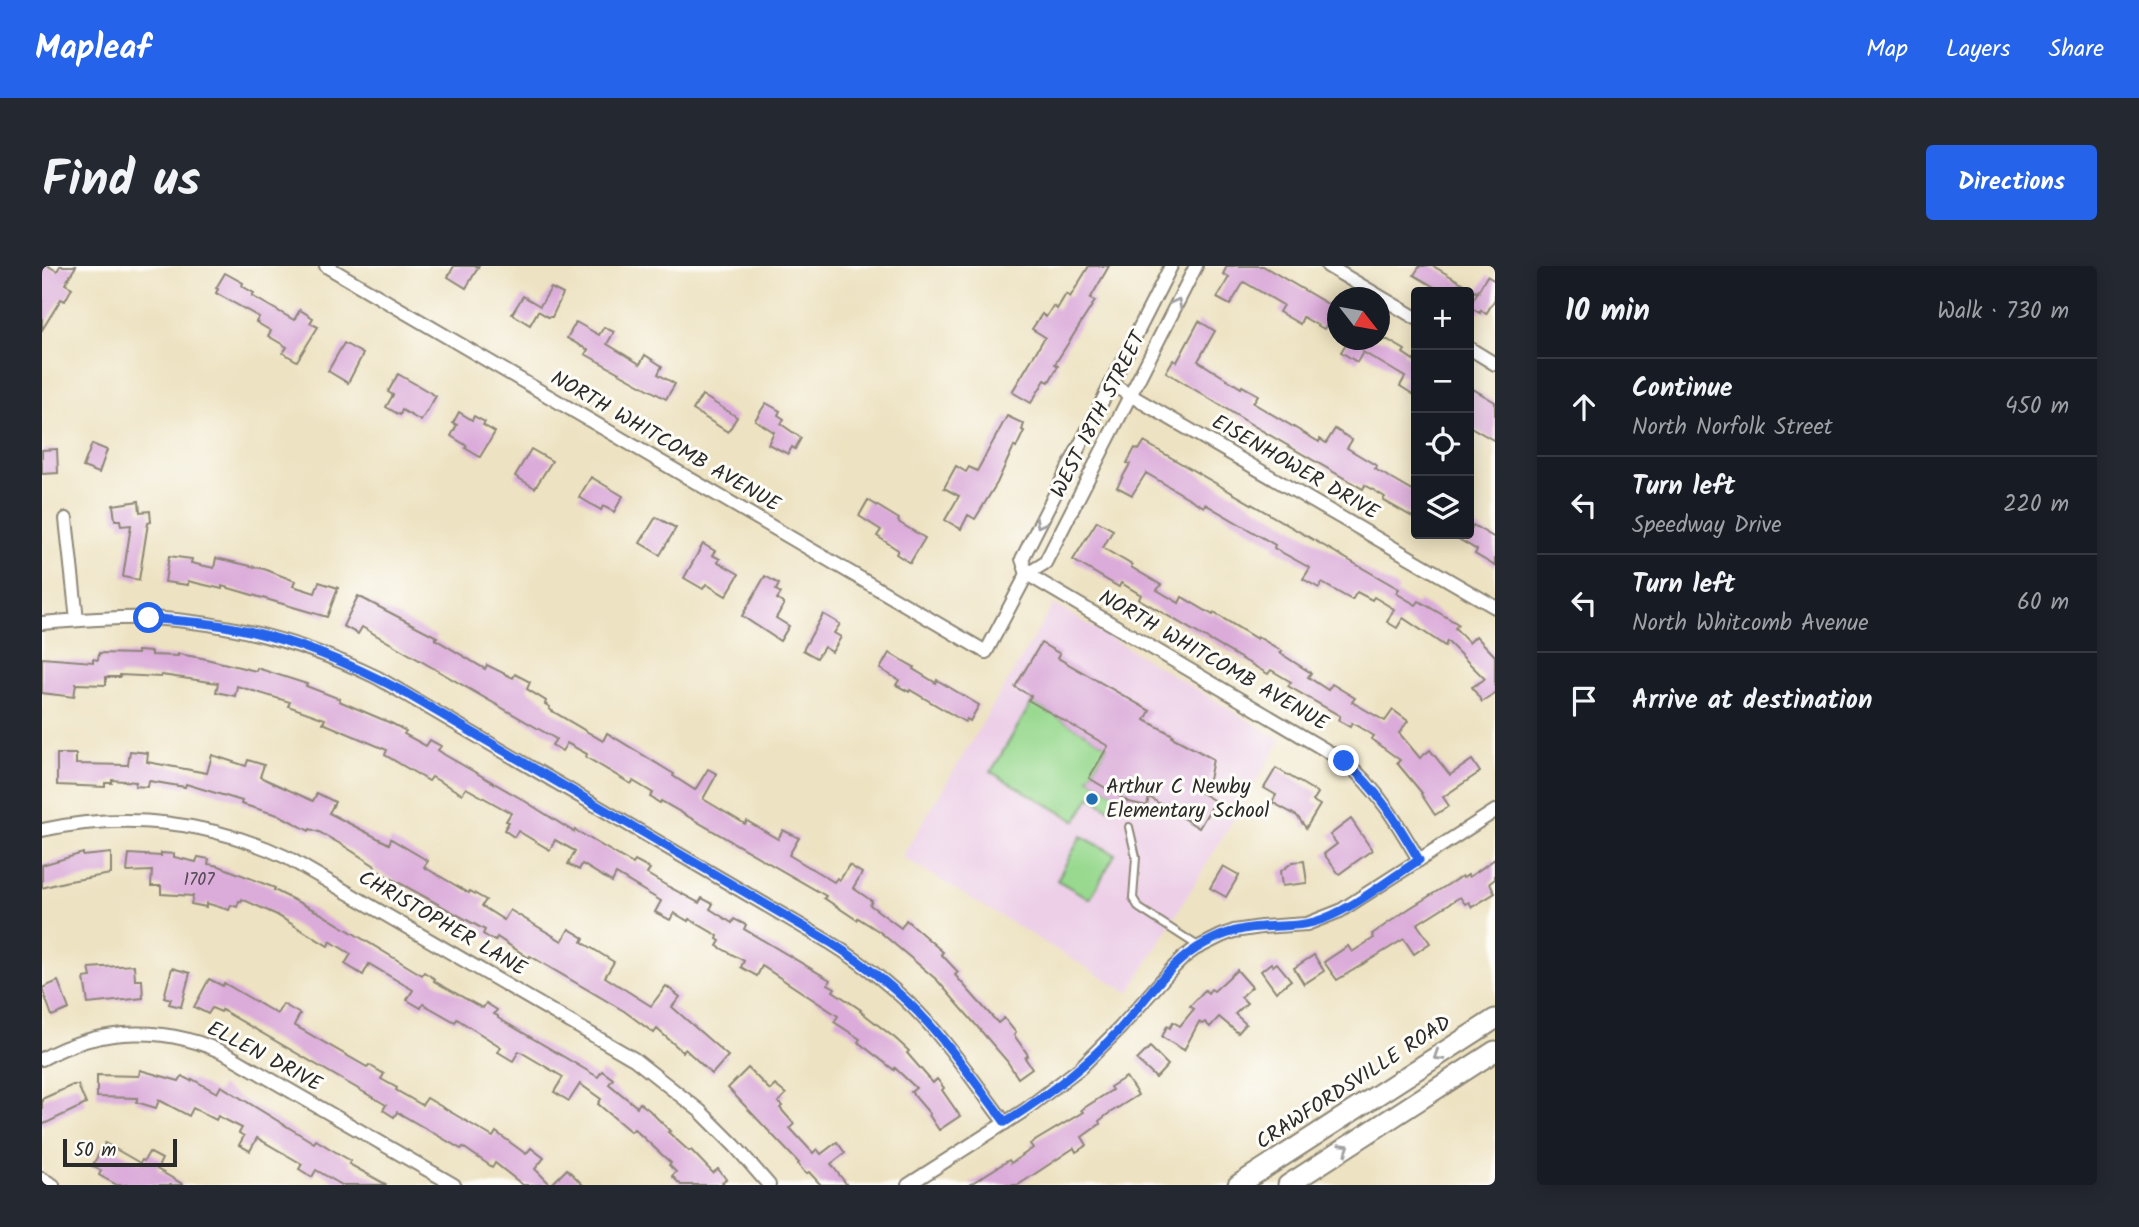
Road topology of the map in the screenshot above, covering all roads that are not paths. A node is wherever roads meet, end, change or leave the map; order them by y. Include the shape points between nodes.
1 (326, 266) edge
2 (1171, 266) edge
3 (1196, 266) edge
4 (1328, 266) edge
5 (1411, 315) edge
6 (1472, 350) edge
7 (1495, 364) edge
8 (1111, 384) junction
9 (1130, 395) junction
10 (66, 519) dead end
11 (1027, 574) junction
12 (1495, 607) edge
13 (77, 620) junction
14 (42, 623) edge
15 (985, 652) joint
16 (1495, 811) edge
17 (1129, 827) dead end
18 (42, 830) edge
19 (1419, 860) junction
20 (1199, 947) junction
21 (1495, 1019) edge
22 (1495, 1051) edge
23 (42, 1059) edge
24 (1005, 1122) junction
25 (42, 1179) edge
26 (53, 1185) edge
27 (454, 1185) edge
28 (769, 1185) edge
29 (908, 1185) edge
30 (1238, 1185) edge
31 (1288, 1185) edge

1 - 15 street, NORTH WHITCOMB AVENUE
2 - 8 street, WEST 18TH STREET
9 -> 3 street, WEST 18TH STREET
4 - 5 street
6 - 7 street
8 - 9 street, EISENHOWER DRIVE
8 -> 11 street, WEST 18TH STREET via 1022,559
9 - 11 street, WEST 18TH STREET via 1045,564
9 - 12 street, EISENHOWER DRIVE
10 - 13 street
11 - 15 street, WEST 18TH STREET
11 - 19 street, NORTH WHITCOMB AVENUE via 1344,761 1378,795
13 - 14 street
13 - 24 street via 163,619 246,631 325,654 402,691 859,961 931,1026
16 - 19 street
17 - 20 lane via 1136,857 1133,898 1139,908
18 - 28 street, CHRISTOPHER LANE via 106,821 170,823 231,836 288,858 634,1059 701,1111
19 - 20 street via 1325,918 1234,931
20 - 24 street via 1170,971 1080,1068
21 -> 30 main road, CRAWFORDSVILLE ROAD
31 -> 22 main road
23 - 27 street, ELLEN DRIVE via 74,1044 115,1034 150,1033 192,1041 230,1056
24 - 29 street
25 - 26 street

